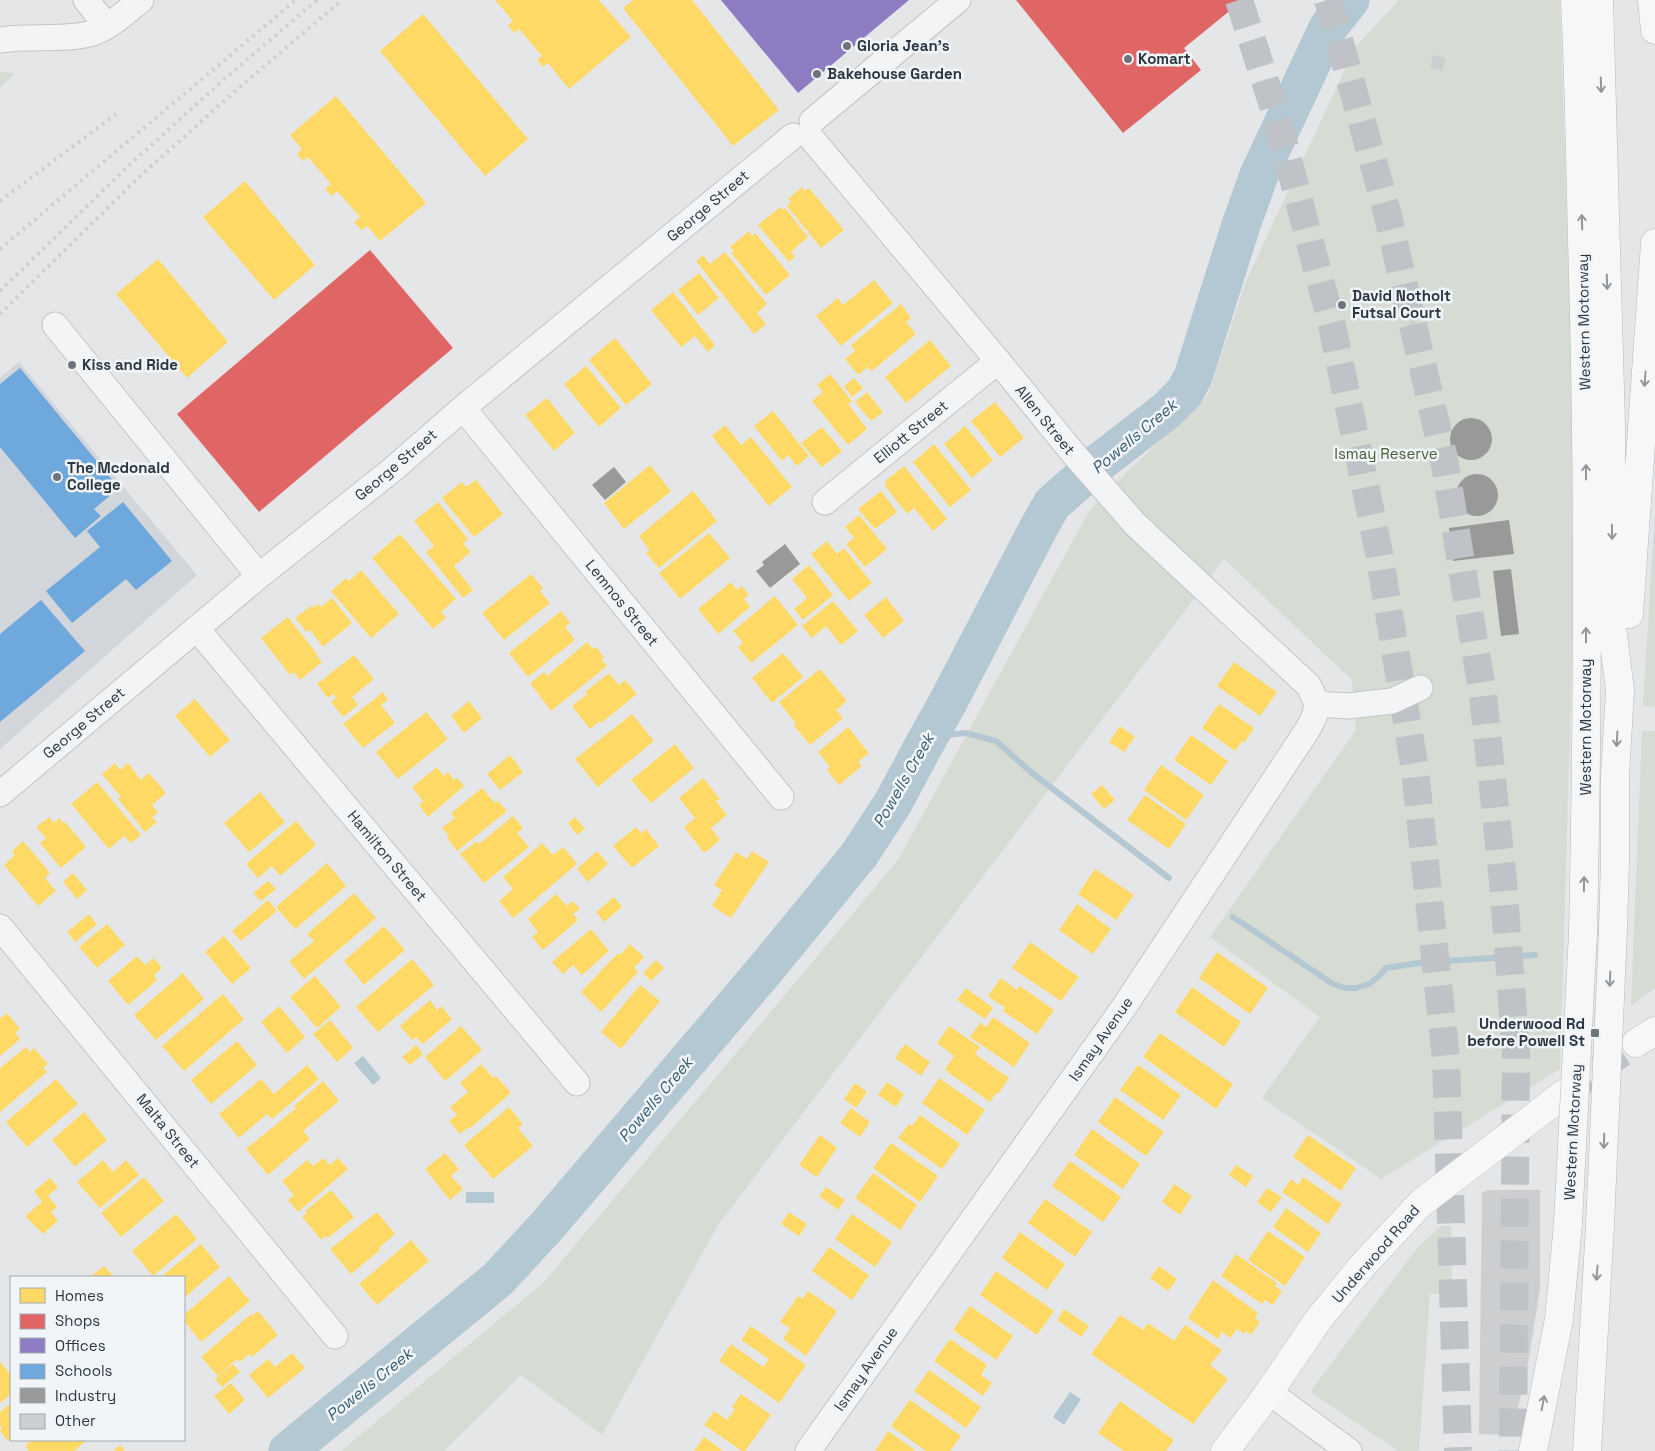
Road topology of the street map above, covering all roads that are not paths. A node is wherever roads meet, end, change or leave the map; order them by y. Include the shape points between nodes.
1 (86, 0) edge
2 (141, 0) edge
3 (958, 0) edge
4 (1575, 0) edge
5 (1599, 0) edge
6 (1652, 0) edge
7 (106, 26) junction
8 (1655, 30) edge
9 (1588, 36) junction
10 (0, 40) edge
11 (806, 132) junction
12 (1655, 243) edge
13 (55, 325) dead end
14 (998, 361) junction
15 (463, 408) junction
16 (825, 502) dead end
17 (259, 576) junction
18 (197, 629) junction
19 (1420, 688) dead end
20 (1620, 690) junction
21 (1317, 704) junction
22 (0, 794) edge
23 (781, 797) dead end
24 (0, 927) edge
25 (577, 1083) dead end
26 (1565, 1092) tunnel mouth
27 (335, 1336) dead end
28 (1269, 1392) junction
29 (808, 1451) edge
30 (1225, 1451) edge
31 (1349, 1451) edge
32 (1533, 1451) edge
33 (1587, 1451) edge

1 - 7 street
2 - 7 street
3 - 11 street, George Street
4 - 9 main road, Western Motorway
5 - 9 main road, Western Motorway
6 - 8 main road
7 - 10 street via 94,33 74,36
9 -> 20 main road, Western Motorway via 1611,426 1612,626
32 -> 9 main road, Western Motorway, bridge via 1559,1319 1567,1232 1583,933
11 - 14 street, Allen Street
11 - 15 street, George Street
12 -> 20 main road via 1628,627
13 - 17 street
14 - 16 street, Elliott Street
14 - 21 street, Allen Street via 1100,486 1139,528 1309,686
15 - 17 street, George Street via 392,470
15 - 23 street, Lemnos Street
17 - 18 street, George Street
18 - 22 street, George Street
18 - 25 street, Hamilton Street
19 - 21 street via 1392,701 1348,706
20 -> 33 main road, Western Motorway, bridge via 1600,1224
21 - 29 street, Ismay Avenue via 1308,729 1124,1006
24 - 27 street, Malta Street
26 - 28 main road, Underwood Road via 1421,1203 1363,1265 1318,1320
28 - 30 main road, Underwood Road
28 - 31 street

